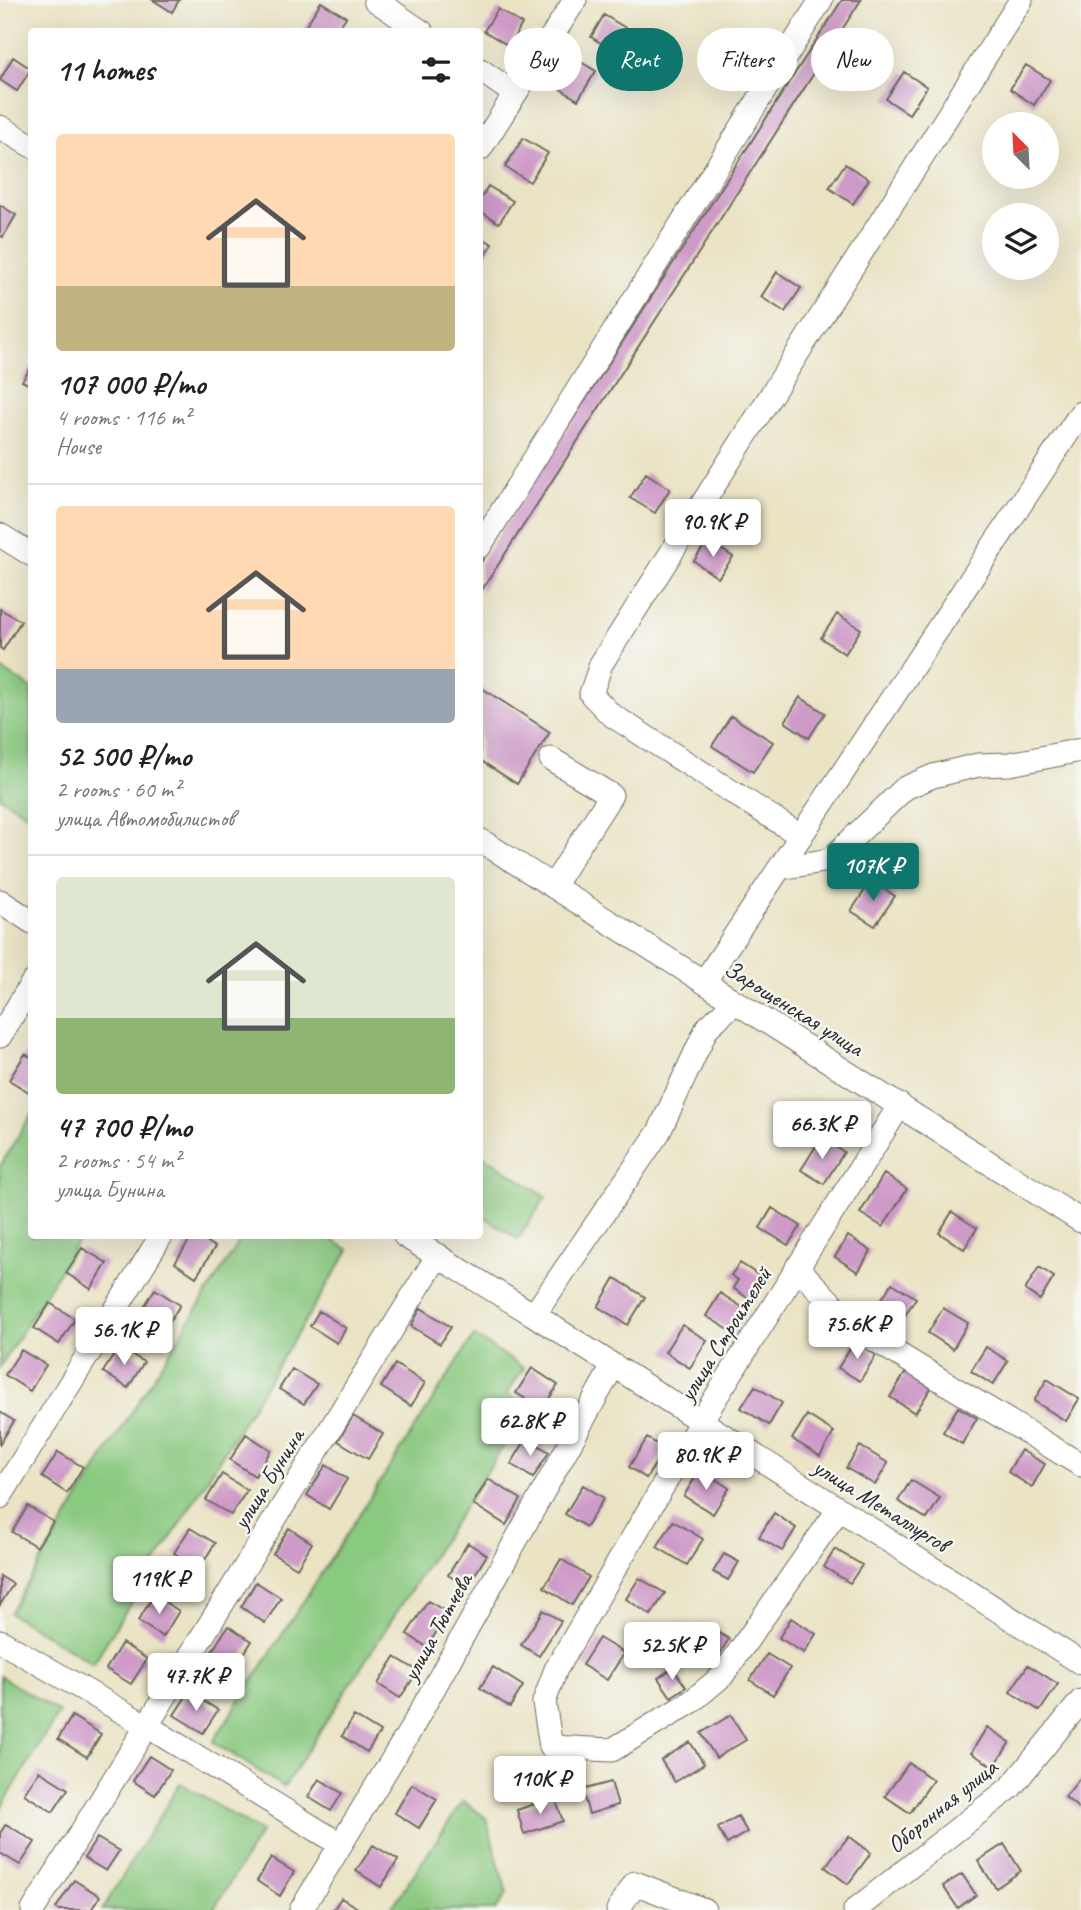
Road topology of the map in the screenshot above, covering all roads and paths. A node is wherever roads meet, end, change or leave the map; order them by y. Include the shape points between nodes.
1 (375, 0) edge
2 (575, 0) edge
3 (821, 0) edge
4 (1021, 0) edge
5 (416, 28) edge
6 (483, 72) edge
7 (515, 94) junction
8 (0, 127) edge
9 (28, 144) edge
10 (483, 144) edge
11 (1080, 417) edge
12 (0, 535) edge
13 (483, 542) edge
14 (28, 552) edge
15 (1081, 750) edge
16 (551, 759) dead end
17 (801, 836) junction
18 (483, 842) edge
19 (780, 867) junction
20 (553, 886) junction
21 (0, 901) edge
22 (28, 919) edge
23 (704, 982) junction
24 (735, 1002) junction
25 (25, 1011) edge
26 (0, 1036) edge
27 (900, 1105) junction
28 (1081, 1221) edge
29 (159, 1239) edge
30 (410, 1239) edge
31 (438, 1255) junction
32 (797, 1267) junction
33 (534, 1315) junction
34 (613, 1366) junction
35 (701, 1421) junction
36 (1081, 1465) edge
37 (0, 1497) edge
38 (839, 1509) junction
39 (0, 1641) edge
40 (1081, 1663) edge
41 (1081, 1701) edge
42 (147, 1726) junction
43 (340, 1844) junction
44 (33, 1910) edge
45 (301, 1910) edge
46 (618, 1910) edge
47 (704, 1910) edge
48 (855, 1910) edge

1 - 5 street
2 - 7 street
3 - 13 street
4 - 17 street via 601,664 591,694 610,714
6 - 7 street
7 - 10 street
8 - 9 street
11 - 17 street
12 - 14 street
15 - 19 street via 933,776 905,788 830,860
16 - 20 street via 611,794
17 - 19 street
18 - 20 street, Зарощенская улица
19 - 23 street
20 - 23 street, Зарощенская улица
21 - 22 street
23 - 24 street, Зарощенская улица
24 - 27 street, Зарощенская улица
24 - 33 street via 707,1028 659,1132
25 - 26 street
27 - 28 street, Зарощенская улица
27 - 32 street, улица Строителей
29 - 37 street
30 - 31 street, улица Металлургов
31 - 33 street, улица Металлургов
31 - 42 street, улица Бунина
32 - 35 street, улица Строителей
32 - 36 street via 855,1328
33 - 34 street, улица Металлургов
34 - 35 street, улица Металлургов
34 - 43 street, улица Тютчева via 411,1729
35 - 38 street, улица Металлургов
35 - 38 street, улица Строителей via 556,1669 544,1702 551,1747 612,1750 691,1702 722,1676
38 - 40 street, улица Металлургов
39 - 42 street
41 - 48 street, Оборонная улица via 1011,1787
42 - 43 street
42 - 44 street, улица Бунина
43 - 45 street, улица Тютчева
46 - 47 street via 635,1883

